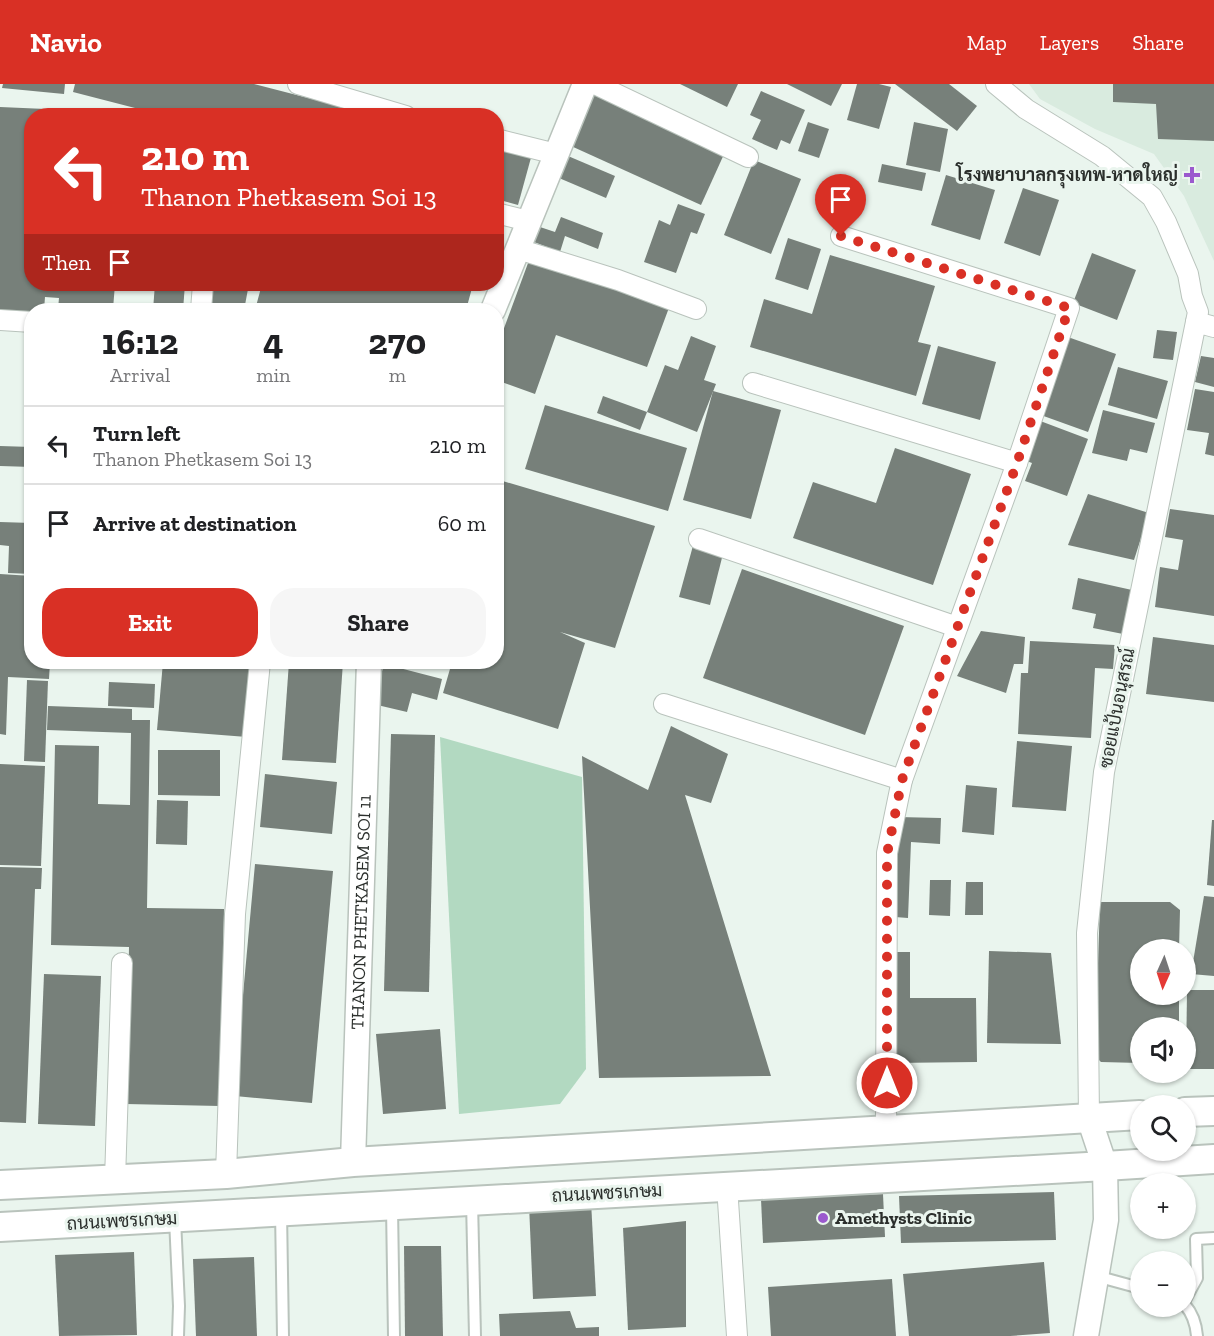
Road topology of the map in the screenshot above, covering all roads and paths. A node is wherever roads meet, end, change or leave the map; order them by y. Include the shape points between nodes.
1 (298, 84) edge
2 (585, 84) edge
3 (595, 84) edge
4 (996, 84) edge
5 (379, 108) edge
6 (504, 141) edge
7 (556, 154) junction
8 (748, 157) dead end
9 (504, 215) edge
10 (528, 221) junction
11 (841, 236) dead end
12 (518, 249) junction
13 (504, 283) edge
14 (696, 309) dead end
15 (0, 321) edge
16 (24, 322) edge
17 (1205, 325) edge
18 (753, 383) dead end
19 (1017, 463) junction
20 (699, 538) dead end
21 (957, 627) junction
22 (259, 669) edge
23 (369, 669) edge
24 (664, 704) dead end
25 (902, 780) junction
26 (122, 963) dead end
27 (1214, 1111) edge
28 (1196, 1112) edge
29 (1130, 1116) edge
30 (1089, 1118) junction
31 (886, 1129) junction
32 (1214, 1159) edge
33 (353, 1162) junction
34 (1106, 1167) junction
35 (226, 1173) junction
36 (115, 1180) junction
37 (0, 1185) edge
38 (727, 1186) junction
39 (472, 1200) junction
40 (392, 1205) junction
41 (281, 1211) junction
42 (175, 1218) junction
43 (0, 1227) edge
44 (1214, 1238) edge
45 (1096, 1276) junction
46 (1196, 1280) edge
47 (1130, 1285) edge
48 (1193, 1317) edge
49 (178, 1336) edge
50 (283, 1336) edge
51 (394, 1336) edge
52 (475, 1336) edge
53 (737, 1336) edge
54 (1086, 1336) edge
55 (1197, 1336) edge

1 - 5 street
2 - 7 street
3 - 8 street
4 - 17 street via 1026,109 1102,156 1152,197 1188,274 1191,296
6 - 7 street
7 - 10 street
9 - 10 street
10 - 12 street
11 - 19 street via 1069,308
12 - 13 street
12 - 14 street
15 - 16 street
17 - 30 street, ซอยแป้นอนุสรณ์ via 1104,772 1087,933
18 - 19 street
19 - 21 street
20 - 21 street
21 - 25 street
22 - 35 street via 235,915
23 - 33 street, THANON PHETKASEM SOI 11
24 - 25 street
25 - 31 street via 887,854
26 - 36 street
27 - 28 main road
29 - 30 main road
30 - 31 main road
30 - 34 street
31 - 33 main road
32 - 34 main road, ถนนเพชรเกษม
33 - 35 main road
34 - 38 main road, ถนนเพชรเกษม
34 - 45 street via 1106,1220
35 - 36 main road
36 - 37 main road
38 - 39 main road, ถนนเพชรเกษม
38 - 53 street
39 - 40 main road, ถนนเพชรเกษม
39 - 52 lane
40 - 41 main road, ถนนเพชรเกษม
40 - 51 lane
41 - 42 main road, ถนนเพชรเกษม
41 - 50 lane
42 - 43 main road, ถนนเพชรเกษม
42 - 49 lane
44 - 46 lane via 1196,1239
45 - 47 lane
45 - 54 street
48 - 55 lane

